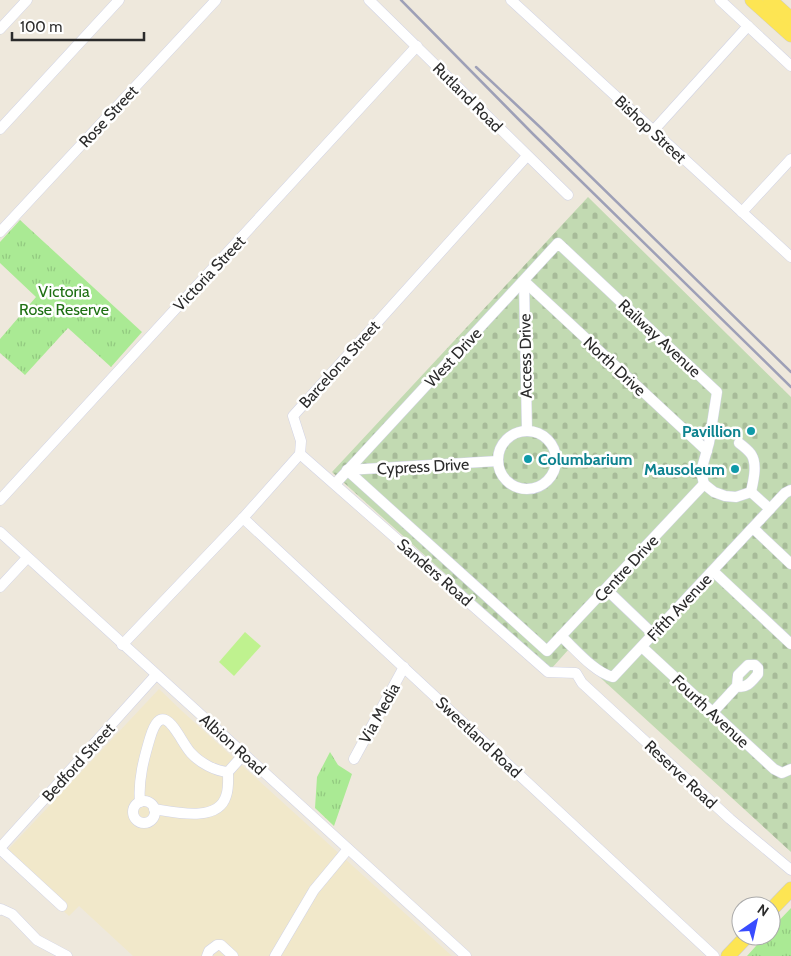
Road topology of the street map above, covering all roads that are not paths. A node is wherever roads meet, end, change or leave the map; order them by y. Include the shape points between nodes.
1 (27, 0) edge
2 (119, 0) edge
3 (216, 0) edge
4 (369, 0) edge
5 (512, 0) edge
6 (720, 0) edge
7 (752, 0) edge
8 (770, 0) edge
9 (791, 19) edge
10 (748, 26) junction
11 (0, 29) edge
12 (791, 35) edge
13 (417, 46) junction
14 (791, 66) edge
15 (0, 129) edge
16 (653, 131) junction
17 (527, 156) junction
18 (791, 159) edge
19 (568, 195) dead end
20 (742, 212) junction
21 (0, 232) edge
22 (558, 243) joint
23 (791, 257) edge
24 (524, 281) junction
25 (527, 431) junction
26 (739, 442) dead end
27 (707, 451) junction
28 (300, 454) junction
29 (498, 461) junction
30 (348, 470) junction
31 (335, 484) junction
32 (704, 484) junction
33 (791, 490) edge
34 (751, 492) junction
35 (0, 500) edge
36 (770, 509) junction
37 (243, 518) junction
38 (753, 528) junction
39 (0, 532) edge
40 (27, 558) junction
41 (791, 564) edge
42 (713, 571) junction
43 (0, 587) edge
44 (607, 590) junction
45 (791, 628) edge
46 (653, 634) junction
47 (561, 636) junction
48 (783, 636) junction
49 (791, 644) edge
50 (122, 645) junction
51 (642, 647) junction
52 (404, 667) junction
53 (576, 673) joint
54 (156, 675) junction
55 (737, 686) dead end
56 (713, 712) junction
57 (244, 754) junction
58 (354, 759) dead end
59 (786, 771) edge
60 (228, 772) junction
61 (140, 802) junction
62 (154, 809) junction
63 (0, 849) edge
64 (348, 849) junction
65 (791, 870) edge
66 (791, 889) edge
67 (781, 900) edge
68 (62, 906) dead end
69 (0, 910) edge
70 (738, 946) edge
71 (63, 955) edge
72 (207, 956) edge
73 (233, 956) edge
74 (275, 956) edge
75 (466, 956) edge
76 (714, 956) edge
77 (728, 956) edge

1 - 11 street
2 - 15 street
3 - 21 street, Rose Street
4 - 13 street, Rutland Road
5 - 16 street, Bishop Street
6 - 10 street
7 - 12 main road
8 - 9 main road
10 - 14 street
10 - 16 street
13 - 17 street, Rutland Road
13 - 35 street, Victoria Street
16 - 20 street, Bishop Street
17 - 19 street, Rutland Road
17 - 28 street, Barcelona Street via 293,416
18 - 20 street
20 - 23 street, Bishop Street
22 - 24 street, West Drive
22 - 27 street, Railway Avenue via 717,392
24 - 25 street, Access Drive
24 - 27 street, North Drive
24 - 30 street, West Drive
25 - 29 street via 507,439
25 - 29 street via 545,437 554,449 557,457 551,478 539,487 521,489 505,479
26 - 34 street via 754,460
27 - 32 street via 701,471
28 - 31 street, Sanders Road
28 - 37 street
29 - 30 street, Cypress Drive
30 - 31 street, West Drive
30 - 47 street, Centre Drive via 547,651
31 - 53 street, Sanders Road via 548,672
32 - 34 street via 724,496 736,497
32 - 44 street, Centre Drive
33 - 36 street, Fifth Avenue via 785,492
34 - 36 street
36 - 38 street, Fifth Avenue
37 - 50 street
37 - 52 street, Sweetland Road
38 - 41 street
38 - 42 street, Fifth Avenue
39 - 40 street, Albion Road
40 - 43 street
40 - 50 street, Albion Road
42 - 46 street, Fifth Avenue
42 - 48 street
44 - 46 street
44 - 47 street, Centre Drive
45 - 48 street
46 - 51 street, Fifth Avenue
47 - 51 street, Fifth Avenue via 599,671 613,677
48 - 49 street
50 - 54 street, Albion Road
51 - 56 street, Fourth Avenue
52 - 58 street, Via Media
52 - 76 street, Sweetland Road
53 - 65 street, Reserve Road via 582,683 723,813
54 - 57 street, Albion Road
54 - 63 street, Bedford Street
55 - 56 street
56 - 59 street, Fourth Avenue via 774,769
57 - 60 street
57 - 64 street, Albion Road
60 - 61 street via 196,758 171,723 166,719 160,720 153,728 147,750 139,790
60 - 62 street via 226,797 216,808 195,814
61 - 62 street via 147,802
61 - 62 street via 133,813 139,821 152,819
63 - 68 street
64 - 74 street via 314,890
64 - 75 street, Albion Road
66 - 67 main road
69 - 71 street via 12,914 37,940
70 - 77 main road
72 - 73 street via 217,945

